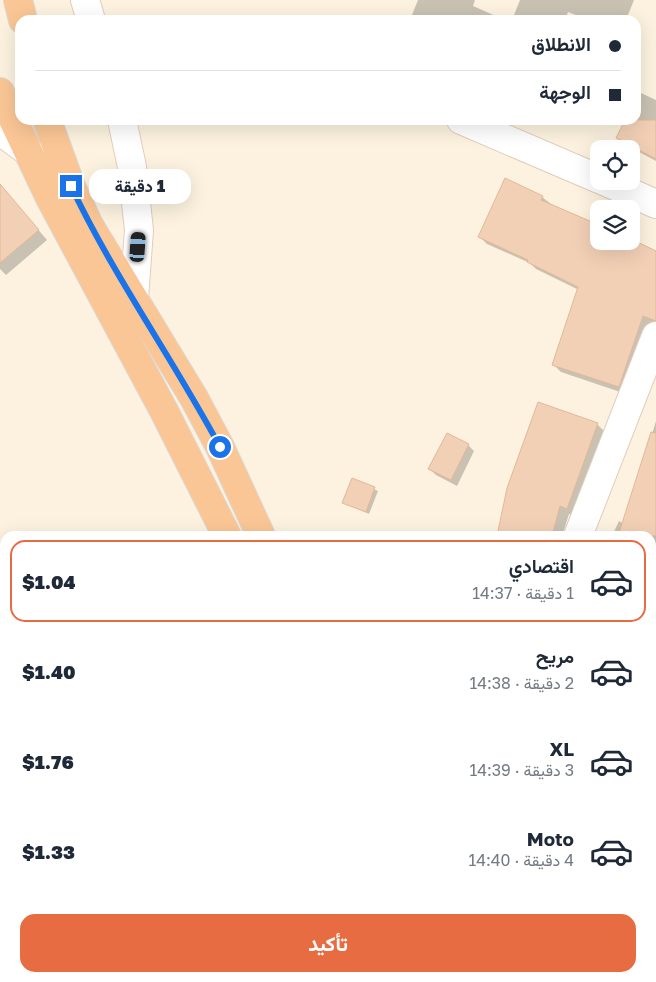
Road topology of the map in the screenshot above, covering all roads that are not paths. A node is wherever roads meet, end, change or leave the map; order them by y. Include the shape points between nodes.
1 (18, 0) edge
2 (85, 0) edge
3 (22, 15) edge
4 (90, 15) edge
5 (0, 92) edge
6 (15, 122) edge
7 (16, 125) edge
8 (48, 125) edge
9 (123, 125) edge
10 (473, 125) edge
11 (0, 131) edge
12 (30, 153) junction
13 (590, 175) edge
14 (624, 190) edge
15 (656, 204) edge
16 (134, 299) junction
17 (656, 336) edge
18 (224, 531) edge
19 (259, 531) edge
20 (580, 531) edge

1 - 3 highway
2 - 4 street
5 - 6 highway
7 - 12 highway
8 - 16 highway via 89,225
9 - 16 street via 132,166 139,230
10 - 13 street
11 - 12 street
12 - 18 highway via 50,198
14 - 15 street
16 - 19 highway via 194,398
17 - 20 street

